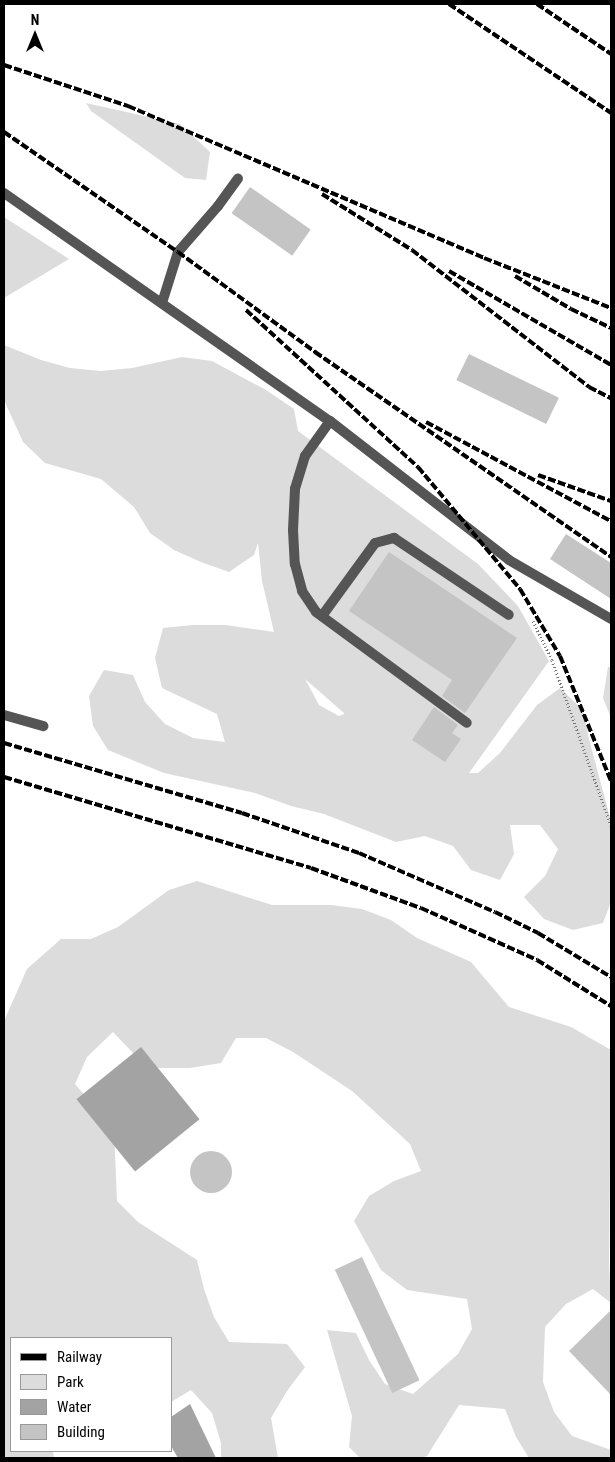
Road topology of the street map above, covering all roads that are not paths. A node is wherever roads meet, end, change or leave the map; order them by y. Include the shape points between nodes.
1 (238, 178) dead end
2 (4, 192) edge
3 (162, 303) junction
4 (330, 421) junction
5 (508, 615) dead end
6 (322, 616) junction
7 (611, 619) edge
8 (4, 715) edge
9 (467, 722) dead end
10 (43, 726) dead end

1 - 3 lane via 178,252
2 - 3 lane
3 - 4 lane
4 - 6 lane via 305,456 295,489 293,530 295,564 302,592
4 - 7 lane via 508,560
5 - 6 lane via 394,538 375,544
6 - 9 lane
8 - 10 lane

